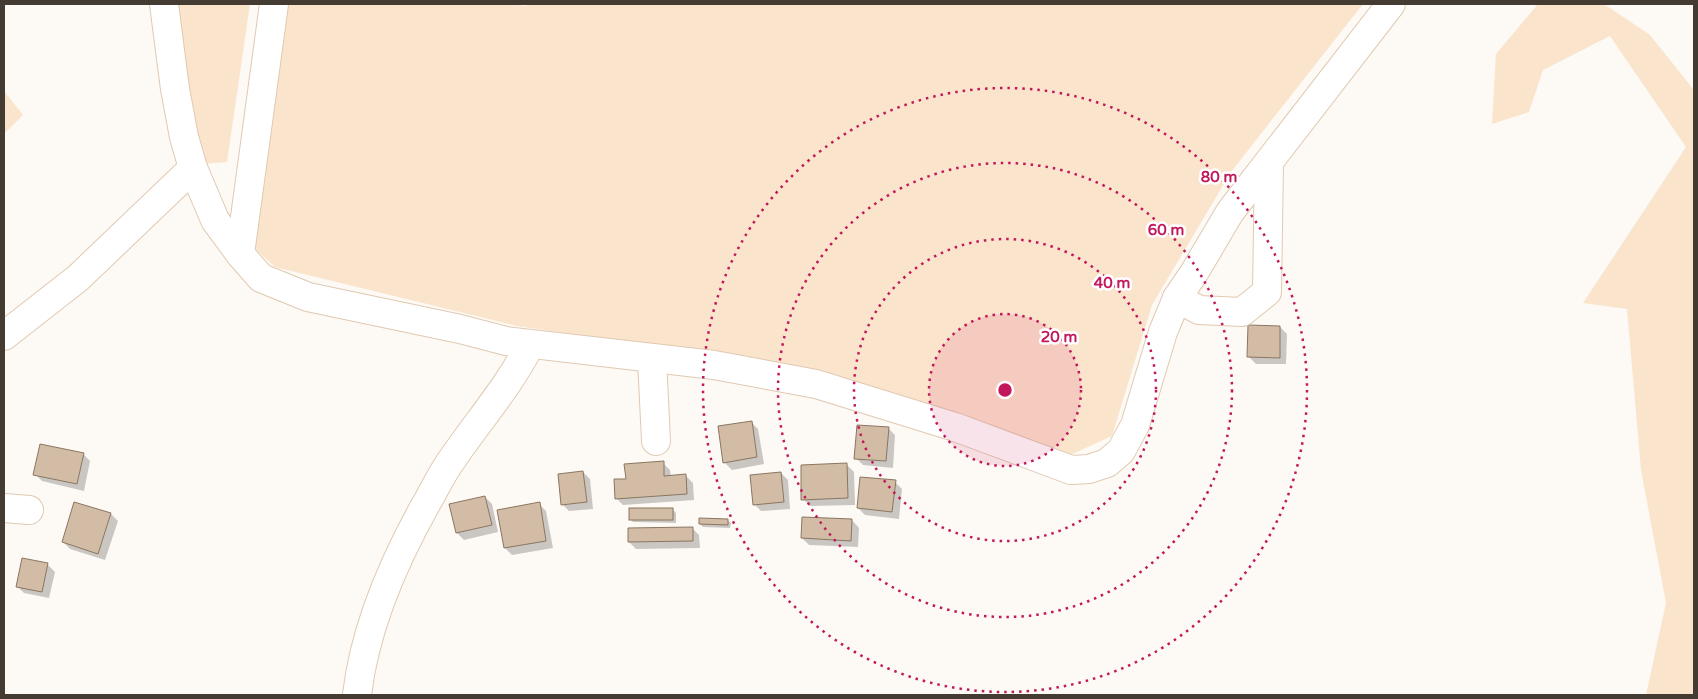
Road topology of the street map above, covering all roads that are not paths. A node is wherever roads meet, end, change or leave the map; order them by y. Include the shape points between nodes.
1 (164, 4) edge
2 (274, 4) edge
3 (1391, 4) edge
4 (1269, 162) junction
5 (193, 168) junction
6 (240, 254) junction
7 (1177, 298) junction
8 (4, 336) edge
9 (530, 344) junction
10 (652, 359) junction
11 (656, 441) dead end
12 (357, 695) edge

1 - 5 street via 175,90
2 - 6 street
3 - 4 street
4 - 7 street via 1230,212
4 - 7 street via 1267,292 1242,312 1199,310
5 - 6 street via 215,220
5 - 8 street via 78,278
6 - 9 street via 261,278 308,297
7 - 10 street via 1163,332 1135,426 1121,451 1107,463 1090,469 1071,470 956,427 816,384 714,365
9 - 10 street
9 - 12 street via 508,384 452,459 418,517 383,591 367,644
10 - 11 street

